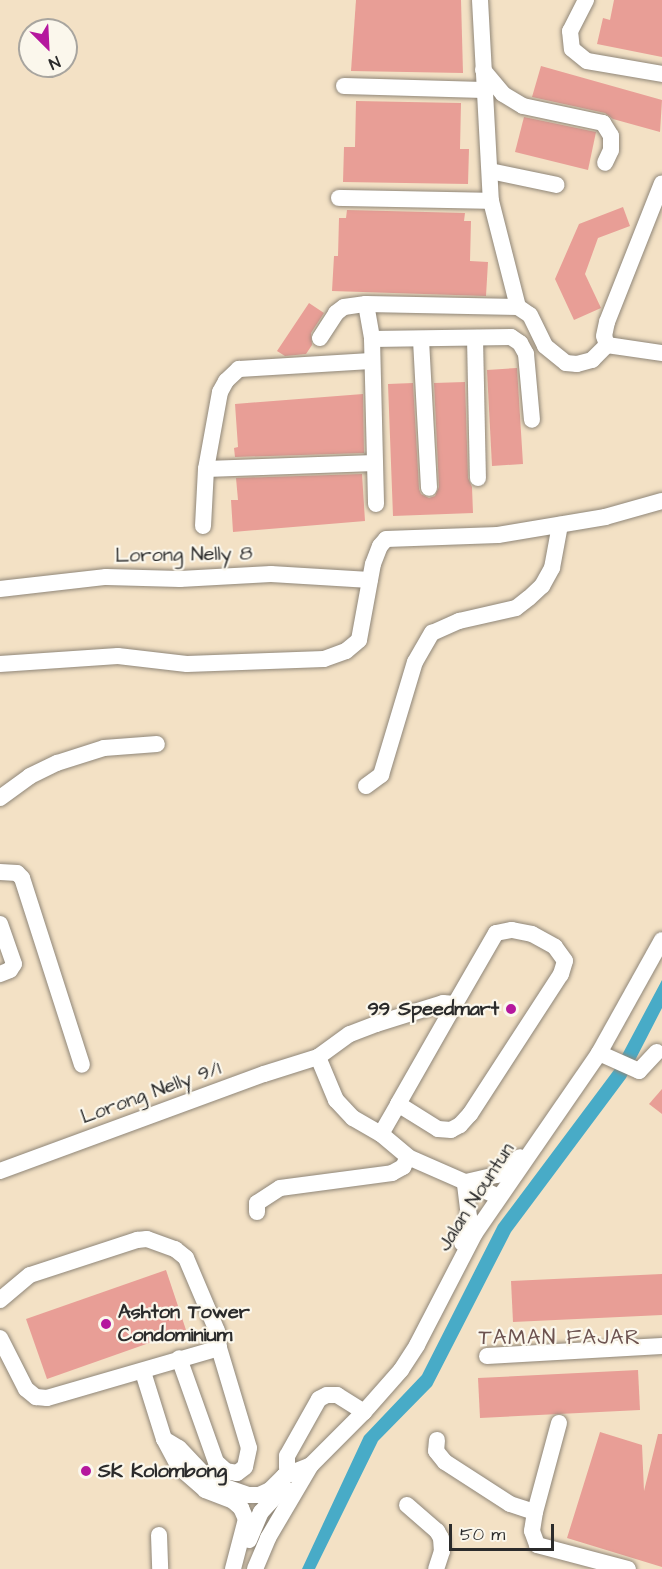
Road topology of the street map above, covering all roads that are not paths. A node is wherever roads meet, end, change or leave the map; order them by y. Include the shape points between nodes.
1 (480, 0) edge
2 (586, 0) edge
3 (483, 70) junction
4 (662, 74) edge
5 (344, 86) dead end
6 (484, 90) junction
7 (605, 163) dead end
8 (490, 171) junction
9 (662, 183) edge
10 (557, 185) dead end
11 (339, 198) dead end
12 (492, 201) junction
13 (366, 304) junction
14 (518, 307) junction
15 (320, 338) dead end
16 (475, 338) junction
17 (372, 339) junction
18 (421, 340) junction
19 (607, 345) junction
20 (662, 353) edge
21 (372, 361) junction
22 (532, 420) dead end
23 (375, 463) junction
24 (206, 469) junction
25 (478, 478) dead end
26 (429, 488) dead end
27 (662, 501) edge
28 (376, 504) dead end
29 (560, 525) junction
30 (203, 526) dead end
31 (370, 580) junction
32 (0, 590) edge
33 (0, 663) edge
34 (157, 744) dead end
35 (366, 786) dead end
36 (0, 798) edge
37 (0, 872) edge
38 (0, 924) edge
39 (662, 940) edge
40 (0, 974) edge
41 (455, 1004) junction
42 (657, 1052) dead end
43 (599, 1053) junction
44 (318, 1057) junction
45 (82, 1065) dead end
46 (398, 1104) junction
47 (381, 1134) junction
48 (535, 1145) junction
49 (408, 1157) junction
50 (0, 1171) edge
51 (465, 1182) junction
52 (499, 1197) junction
53 (257, 1212) dead end
54 (457, 1266) junction
55 (0, 1300) edge
56 (0, 1338) edge
57 (661, 1346) edge
58 (219, 1347) junction
59 (487, 1356) dead end
60 (179, 1358) junction
61 (143, 1372) junction
62 (364, 1412) junction
63 (559, 1422) dead end
64 (164, 1439) junction
65 (437, 1440) dead end
66 (311, 1465) junction
67 (291, 1474) junction
68 (248, 1495) junction
69 (407, 1505) dead end
70 (261, 1512) junction
71 (535, 1512) junction
72 (159, 1535) dead end
73 (160, 1569) edge
74 (233, 1569) edge
75 (240, 1569) edge
76 (248, 1569) edge
77 (255, 1569) edge
78 (436, 1569) edge
79 (628, 1569) edge

1 - 3 street
2 - 4 street via 570,31 572,49 587,61
3 - 6 street
3 - 7 street via 503,94 523,106 603,123 611,136 611,150
5 - 6 street
6 - 8 street
8 - 10 street
8 - 12 street
9 - 19 street via 607,322
11 - 12 street
12 - 14 street
13 - 14 street
13 - 15 street via 344,307
13 - 17 street
14 - 19 street via 530,315 545,346 566,363 592,360
16 - 18 street
16 - 22 street via 511,337 520,343 526,354
16 - 25 street
17 - 18 street
17 - 21 street
18 - 26 street
19 - 20 street
21 - 23 street
21 - 24 street via 239,369 220,392
23 - 24 street
23 - 28 street
24 - 30 street
27 - 29 street
29 - 31 street via 498,535 391,537 380,546
29 - 35 street via 552,568 542,586 529,598 516,608 459,621 432,633 415,662 381,775
31 - 32 street, Lorong Nelly 8 via 271,574 180,579 106,577
31 - 33 street via 359,640 346,651 324,659 187,664 118,656
34 - 36 street via 104,748 57,763 30,776
37 - 45 street via 17,873 22,878
38 - 40 street via 14,964
39 - 43 street, Jalan Nountun
41 - 44 street, Lorong Nelly 9/1 via 443,1004 350,1034
41 - 46 street
41 - 46 street via 496,933 512,930 532,934 555,947 565,961 561,974 460,1125 451,1130 438,1128
42 - 43 street via 639,1071
43 - 48 street, Jalan Nountun
44 - 47 street via 343,1110
44 - 50 street, Lorong Nelly 9/1
46 - 47 street
47 - 49 street
48 - 51 street via 497,1175
48 - 52 street, Jalan Nountun
49 - 51 street
49 - 53 street via 403,1167 392,1173 280,1188 257,1203
51 - 52 street
51 - 54 street via 469,1217
52 - 54 street, Jalan Nountun
54 - 62 street, Jalan Nountun via 417,1345
55 - 58 street via 30,1275 147,1239 175,1249 186,1258 217,1331
56 - 61 street via 26,1389 36,1397 47,1398
57 - 59 street
58 - 60 street
58 - 60 street via 249,1448 245,1467 237,1473 225,1471 216,1462
60 - 61 street
61 - 64 street
62 - 66 street, Jalan Nountun
62 - 67 street via 337,1395 319,1399 287,1456
63 - 71 street
64 - 68 street via 179,1448 212,1482
64 - 74 street via 179,1467 193,1482 241,1508 246,1519
65 - 71 street via 436,1451 445,1462 510,1504
66 - 67 street, Jalan Nountun
66 - 77 street, Jalan Nountun via 268,1538
67 - 68 street, Jalan Nountun via 270,1490
67 - 70 street via 289,1482
68 - 70 street
69 - 78 street via 441,1538 442,1551
70 - 75 street
70 - 76 street via 265,1519
71 - 79 street via 532,1531 537,1545
72 - 73 street

